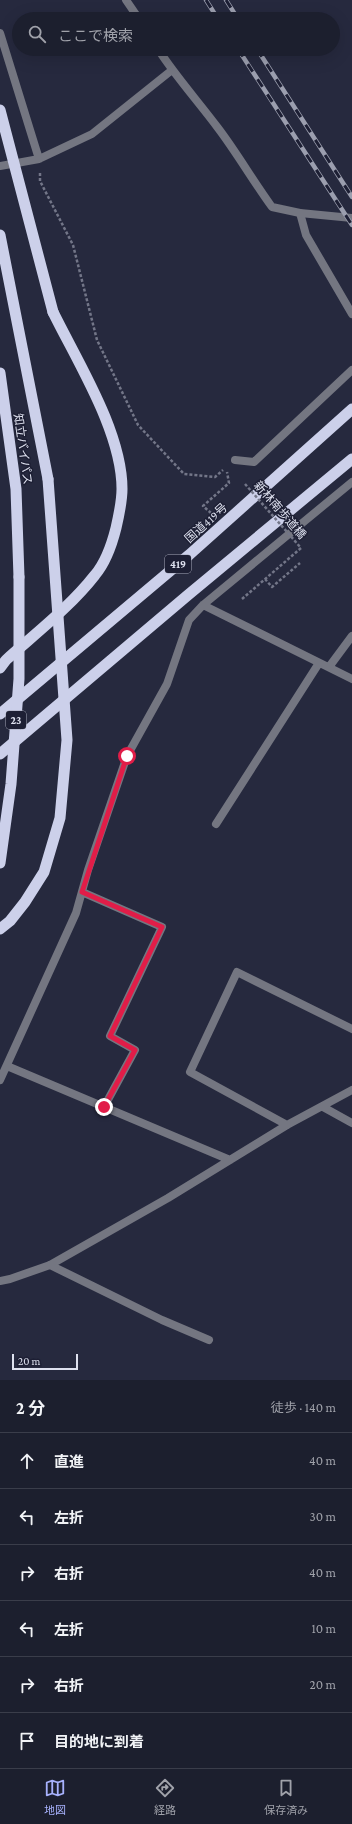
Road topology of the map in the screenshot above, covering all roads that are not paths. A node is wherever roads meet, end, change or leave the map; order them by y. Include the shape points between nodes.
1 (126, 0) edge
2 (134, 12) edge
3 (0, 33) edge
4 (163, 56) edge
5 (172, 70) junction
6 (0, 110) edge
7 (39, 159) junction
8 (0, 166) edge
9 (300, 213) junction
10 (352, 218) edge
11 (0, 234) edge
12 (352, 314) edge
13 (352, 370) edge
14 (0, 373) edge
15 (352, 409) edge
16 (352, 459) edge
17 (235, 460) road end
18 (352, 482) edge
19 (203, 606) junction
20 (352, 636) edge
21 (319, 663) junction
22 (0, 668) edge
23 (329, 668) junction
24 (352, 679) edge
25 (0, 714) edge
26 (0, 754) edge
27 (216, 824) dead end
28 (0, 863) edge
29 (82, 892) junction
30 (0, 929) edge
31 (352, 1029) edge
32 (7, 1066) junction
33 (0, 1080) edge
34 (352, 1090) edge
35 (104, 1107) junction
36 (323, 1107) junction
37 (352, 1123) edge
38 (287, 1125) junction
39 (230, 1160) junction
40 (50, 1265) junction
41 (0, 1281) edge
42 (209, 1340) dead end

1 - 2 street
3 - 7 street
4 - 5 street
5 - 7 street via 92,134
5 - 9 street via 219,129 272,207
6 - 22 highway, bridge via 53,312 106,417 117,455 122,489 112,544 96,574 69,604
7 - 8 street
9 - 10 street
9 - 12 street via 306,235
11 - 30 highway, bridge via 48,479 67,740 60,818 44,872 25,902
13 - 17 street via 254,462
14 - 28 highway, 知立バイパス / 23, bridge via 16,489 19,577 19,679 11,784
15 - 25 highway, 国道419号 / 419 via 189,555
16 - 26 highway, 419
18 - 19 street
19 - 21 street
19 - 29 street via 189,620 167,684 127,756
20 - 23 street
21 - 23 street
21 - 27 street
23 - 24 street
29 - 32 street via 76,913
29 - 35 street via 162,927 110,1036 135,1050
31 - 38 street via 237,972 190,1072
32 - 33 street
32 - 35 street
34 - 36 street
35 - 39 street
36 - 37 street
36 - 38 street
38 - 39 street
39 - 40 street
40 - 41 street
40 - 42 street

